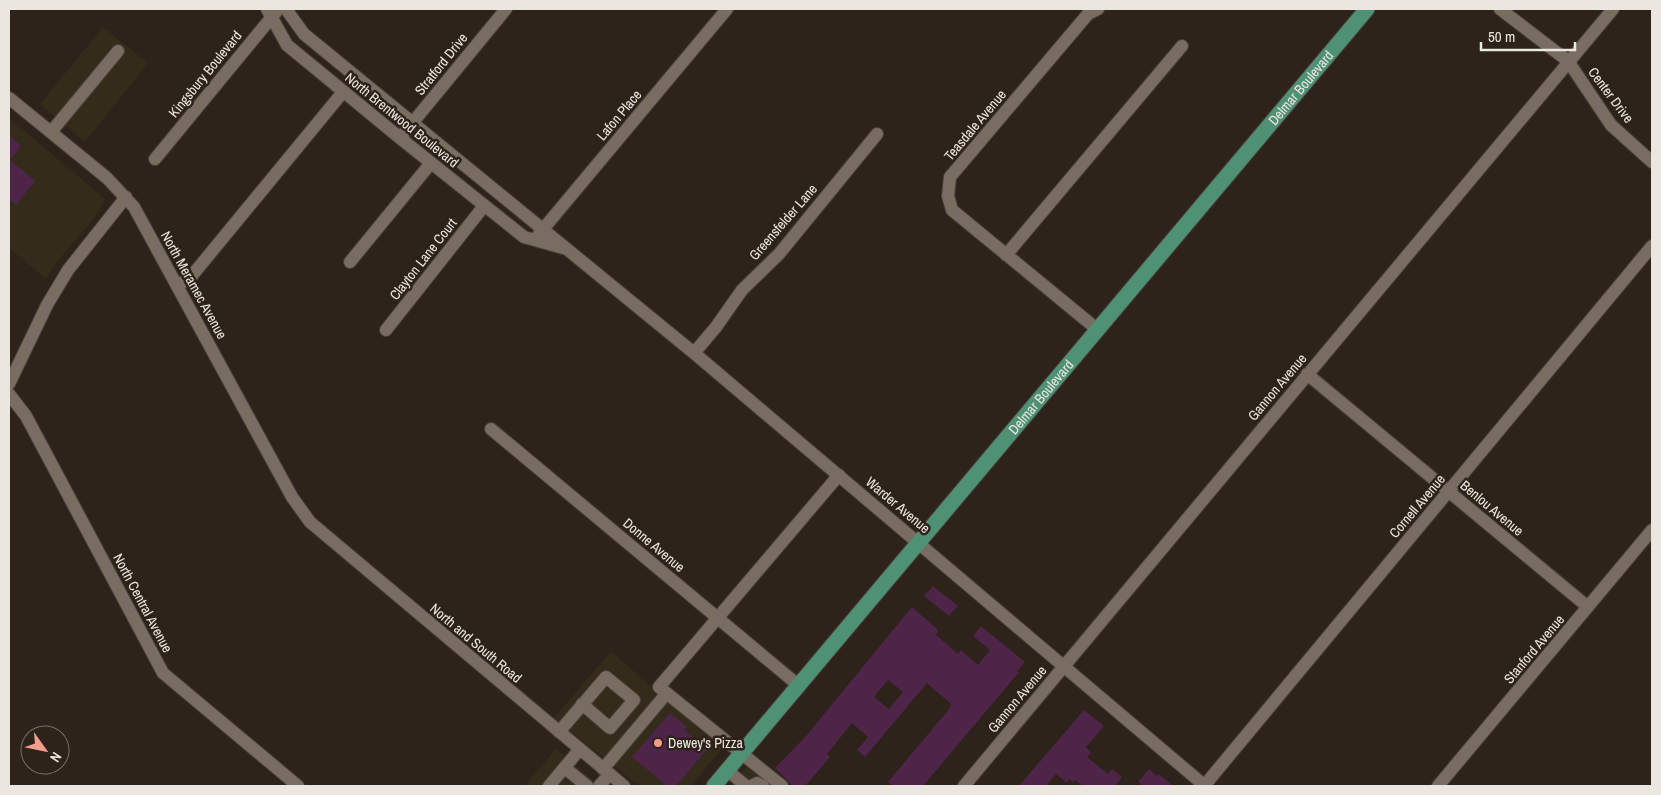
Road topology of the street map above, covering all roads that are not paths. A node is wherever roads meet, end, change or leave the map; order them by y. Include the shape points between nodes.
1 (286, 9) edge
2 (506, 9) edge
3 (727, 9) edge
4 (1367, 9) edge
5 (1500, 9) edge
6 (1613, 9) edge
7 (1092, 10) edge
8 (272, 12) edge
9 (1182, 46) dead end
10 (118, 51) dead end
11 (1568, 61) junction
12 (343, 92) junction
13 (9, 98) edge
14 (413, 121) junction
15 (51, 132) junction
16 (877, 134) dead end
17 (400, 138) junction
18 (156, 159) dead end
19 (1652, 162) edge
20 (431, 163) junction
21 (126, 197) junction
22 (484, 206) junction
23 (543, 229) junction
24 (534, 240) junction
25 (1652, 246) edge
26 (568, 250) junction
27 (1006, 255) junction
28 (350, 262) dead end
29 (178, 285) junction
30 (386, 330) dead end
31 (1098, 330) junction
32 (694, 353) junction
33 (1307, 374) junction
34 (9, 384) edge
35 (9, 394) edge
36 (491, 429) dead end
37 (839, 475) junction
38 (1448, 491) junction
39 (310, 522) joint
40 (1652, 530) edge
41 (918, 542) junction
42 (1588, 607) junction
43 (718, 618) junction
44 (1064, 665) junction
45 (798, 685) junction
46 (667, 693) junction
47 (582, 704) dead end
48 (559, 732) junction
49 (580, 749) junction
50 (740, 754) junction
51 (564, 768) junction
52 (727, 770) junction
53 (607, 772) junction
54 (298, 786) edge
55 (549, 786) edge
56 (587, 786) edge
57 (599, 786) edge
58 (624, 786) edge
59 (714, 786) edge
60 (746, 786) edge
61 (751, 786) edge
62 (763, 786) edge
63 (782, 786) edge
64 (964, 786) edge
65 (1205, 786) edge
66 (1438, 786) edge

1 - 14 street, North Brentwood Boulevard via 304,34
2 - 14 street, Stratford Drive
3 - 23 street, Lafon Place
4 - 31 main road, Delmar Boulevard
5 - 11 street, Center Drive
6 - 11 street, Gannon Avenue
7 - 27 street, Teasdale Avenue via 950,178 948,196 952,210
8 - 12 street, North Brentwood Boulevard via 287,45
8 - 18 street, Kingsbury Boulevard
9 - 27 street
10 - 15 street
11 - 19 street, Center Drive via 1611,125
11 - 33 street, Gannon Avenue
12 - 17 street, North Brentwood Boulevard
12 - 29 street via 190,278
13 - 15 street, North Meramec Avenue
14 - 17 street, Stratford Drive
14 - 23 street, North Brentwood Boulevard
15 - 21 street, North Meramec Avenue
16 - 32 street, Greensfelder Lane via 779,254 742,290
17 - 20 street, North Brentwood Boulevard
20 - 22 street, North Brentwood Boulevard
20 - 28 street
21 - 29 street, North Meramec Avenue
21 - 34 street via 68,270 47,305
22 - 24 street, North Brentwood Boulevard via 524,237
22 - 30 street, Clayton Lane Court
23 - 24 street, Lafon Place
23 - 26 street, Warder Avenue
24 - 26 street, Warder Avenue
25 - 38 street, Cornell Avenue
26 - 32 street, Warder Avenue
27 - 31 street, Teasdale Avenue
29 - 39 street, North Meramec Avenue via 292,497
31 - 41 main road, Delmar Boulevard
32 - 37 street, Warder Avenue
33 - 38 street, Benlou Avenue
33 - 44 street, Gannon Avenue
35 - 54 street, North Central Avenue via 26,416 163,673
36 - 43 street, Donne Avenue
37 - 41 street, Warder Avenue
37 - 43 street
38 - 42 street, Benlou Avenue
38 - 65 street, Cornell Avenue
39 - 48 street, North and South Road
40 - 42 street, Stanford Avenue
41 - 44 street, Warder Avenue
41 - 45 main road, Delmar Boulevard
42 - 66 street, Stanford Avenue
43 - 45 street, Donne Avenue
43 - 46 street via 659,687
44 - 64 street, Gannon Avenue
44 - 65 street, Warder Avenue
45 - 50 main road, Delmar Boulevard
46 - 50 street
46 - 53 street
47 - 48 street
48 - 49 street, North and South Road
49 - 51 street
49 - 53 street, North and South Road
50 - 52 main road, Delmar Boulevard
50 - 63 street
51 - 55 street
51 - 56 street
52 - 59 main road, Delmar Boulevard
52 - 60 street
53 - 57 street
53 - 58 street, North and South Road
61 - 62 street via 758,783

